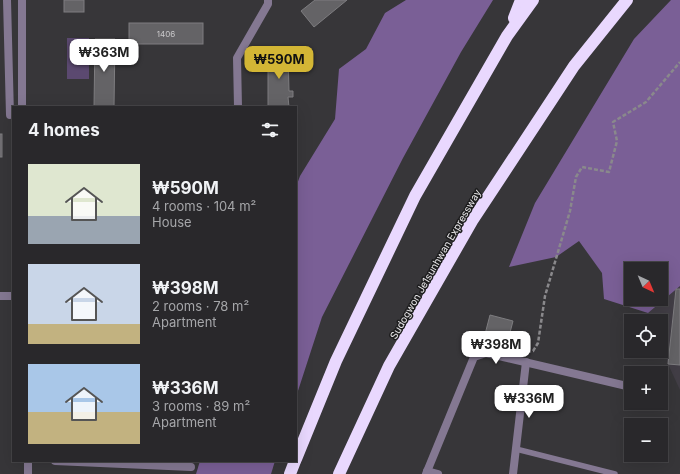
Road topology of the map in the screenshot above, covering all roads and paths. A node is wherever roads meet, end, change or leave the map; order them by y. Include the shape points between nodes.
1 (7, 0) edge
2 (22, 0) edge
3 (268, 0) edge
4 (521, 0) edge
5 (533, 0) edge
6 (627, 0) edge
7 (507, 36) junction
8 (680, 62) edge
9 (22, 106) edge
10 (238, 106) edge
11 (11, 115) edge
12 (0, 116) edge
13 (0, 296) edge
14 (12, 296) edge
15 (526, 362) junction
16 (624, 385) edge
17 (516, 450) junction
18 (297, 458) edge
19 (28, 462) edge
20 (78, 462) edge
21 (295, 462) edge
22 (191, 467) edge
23 (427, 472) edge
24 (28, 474) edge
25 (290, 474) edge
26 (339, 474) edge
27 (438, 474) edge
28 (513, 474) edge
29 (616, 474) edge

1 - 11 street
2 - 9 street
3 - 10 street via 237,58
4 - 7 highway
5 - 7 highway
6 - 26 highway, Sudogwon Je1sunhwan Expressway via 574,66 468,228 389,366
7 - 18 highway via 415,196 336,361
8 - 15 path via 646,102 613,122 617,141 609,172 582,167 576,177 570,211 545,296 538,344 533,351 523,352
11 - 12 street
13 - 14 street
15 - 16 street
15 - 17 street
15 - 23 street via 486,353 474,357
17 - 28 street
17 - 29 lane
19 - 24 street
20 - 22 street
21 - 25 highway
23 - 27 street

